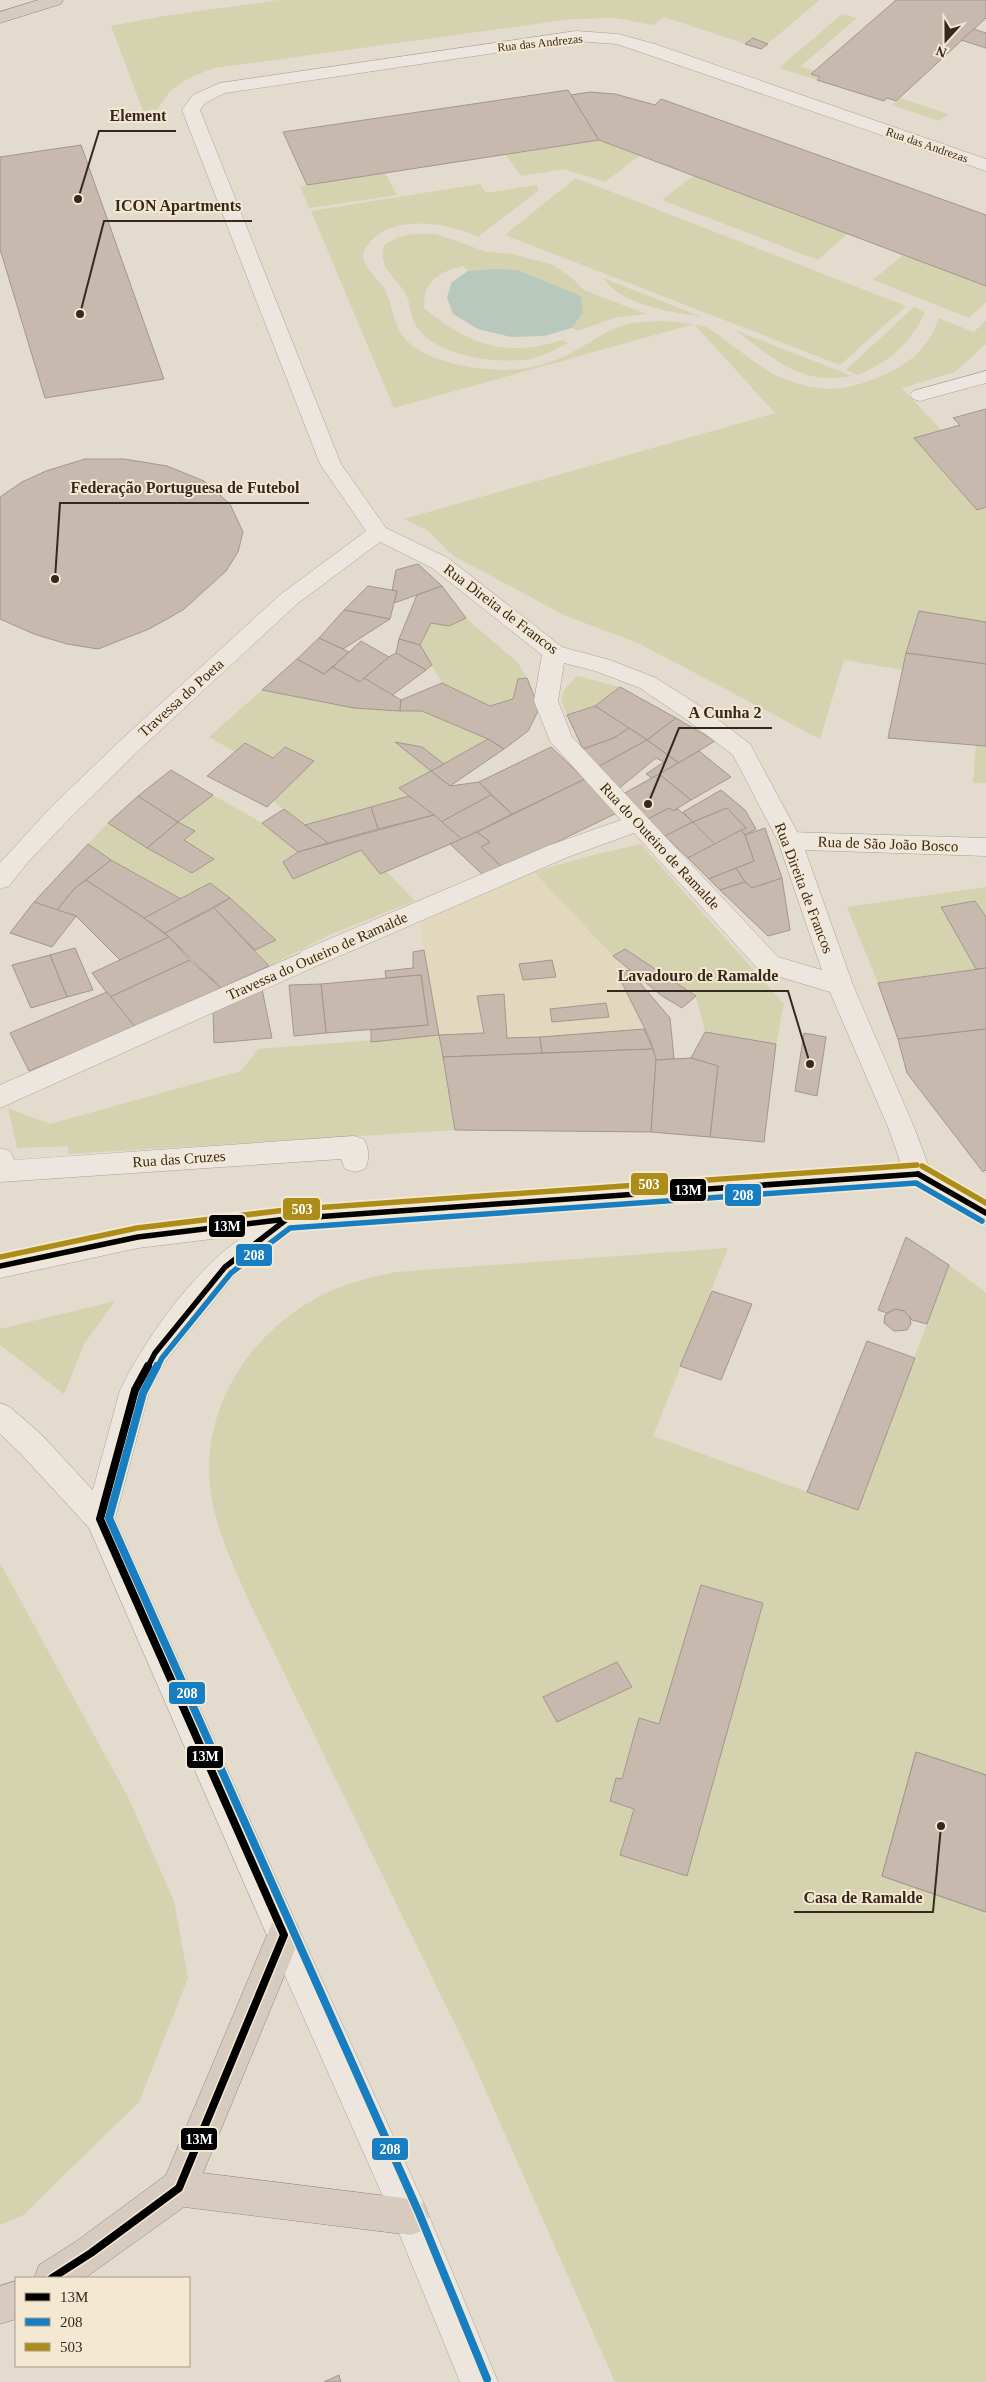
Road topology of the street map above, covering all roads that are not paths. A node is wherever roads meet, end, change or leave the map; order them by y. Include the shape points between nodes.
1 (55, 0) edge
2 (0, 18) edge
3 (196, 127) joint
4 (986, 166) edge
5 (986, 377) edge
6 (920, 395) dead end
7 (378, 533) junction
8 (554, 653) junction
9 (637, 823) junction
10 (790, 841) junction
11 (986, 847) edge
12 (0, 880) edge
13 (840, 985) junction
14 (0, 1098) edge
15 (0, 1159) edge
16 (355, 1161) dead end
17 (918, 1174) junction
18 (986, 1213) edge
19 (287, 1218) junction
20 (0, 1266) edge
21 (0, 1416) edge
22 (100, 1519) junction
23 (284, 1935) junction
24 (179, 2188) junction
25 (411, 2217) junction
26 (54, 2277) edge
27 (15, 2300) edge
28 (0, 2305) edge
29 (478, 2382) edge

1 - 2 highway
3 - 4 street, Rua das Andrezas via 191,110 199,99 220,88 576,36 618,40 649,48
3 - 7 street, Rua Direita de Francos via 331,464
5 - 6 street
7 - 8 street, Rua Direita de Francos via 440,563
7 - 12 street, Travessa do Poeta via 289,599 131,744 53,820
8 - 9 street, Rua do Outeiro de Ramalde via 546,700 562,741
8 - 10 street, Rua Direita de Francos via 602,665 648,682 742,750
9 - 13 street, Rua do Outeiro de Ramalde via 769,964
9 - 14 street, Travessa do Outeiro de Ramalde via 559,850
10 - 11 street, Rua de São João Bosco
10 - 13 street, Rua Direita de Francos
13 - 17 street, Rua Direita de Francos
15 - 16 street, Rua das Cruzes via 4,1172 354,1146
17 - 18 street
17 - 19 street
19 - 20 street via 138,1237
19 - 22 street via 225,1267 155,1353 135,1390
21 - 22 street via 32,1445
22 - 23 street
23 - 24 highway
23 - 25 street
24 - 25 highway
24 - 26 highway
25 - 29 street
27 - 28 highway

